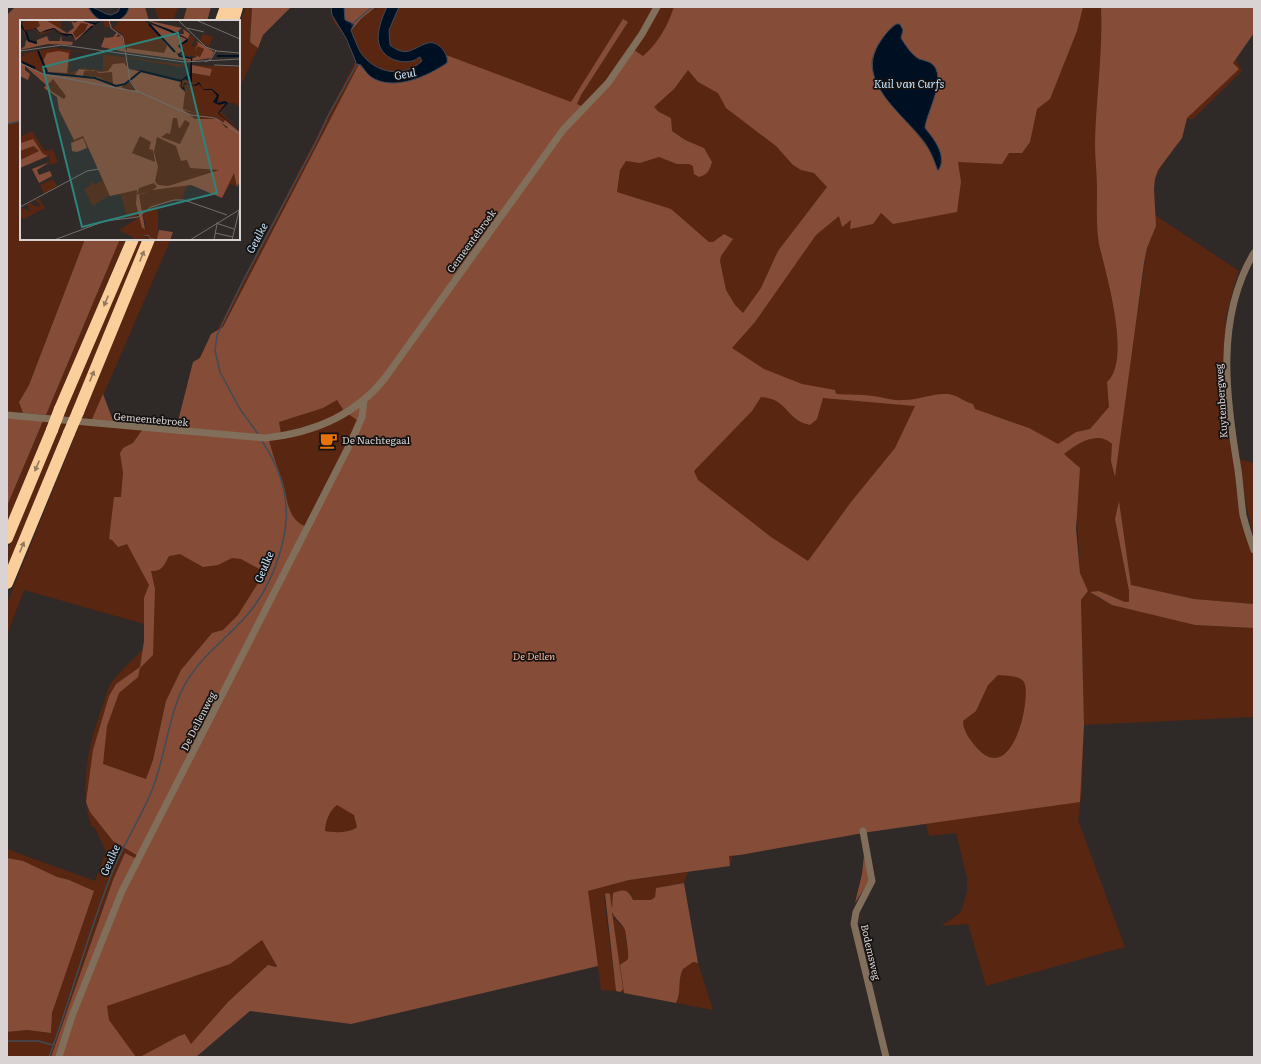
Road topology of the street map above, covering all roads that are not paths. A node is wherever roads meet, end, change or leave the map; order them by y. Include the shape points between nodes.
1 (226, 7) edge
2 (237, 7) edge
3 (657, 7) edge
4 (221, 20) edge
5 (233, 20) edge
6 (133, 240) edge
7 (149, 240) edge
8 (1254, 253) edge
9 (364, 400) junction
10 (7, 415) edge
11 (7, 538) edge
12 (1254, 550) edge
13 (7, 583) edge
14 (863, 831) dead end
15 (59, 1057) edge
16 (886, 1057) edge

1 - 4 highway
2 - 5 highway
3 - 9 street, Gemeentebroek via 608,84 563,130 380,385
6 -> 11 highway, bridge
13 -> 7 highway, bridge
8 - 12 street, Kuytenbergweg via 1240,280 1233,303 1228,382 1243,512
9 - 10 street, Gemeentebroek via 344,415 317,427 296,434 265,438
9 - 15 street, De Dellenweg via 362,417 352,440 112,914 72,1016
14 - 16 street, Bodemsweg via 872,882 856,912 854,924

